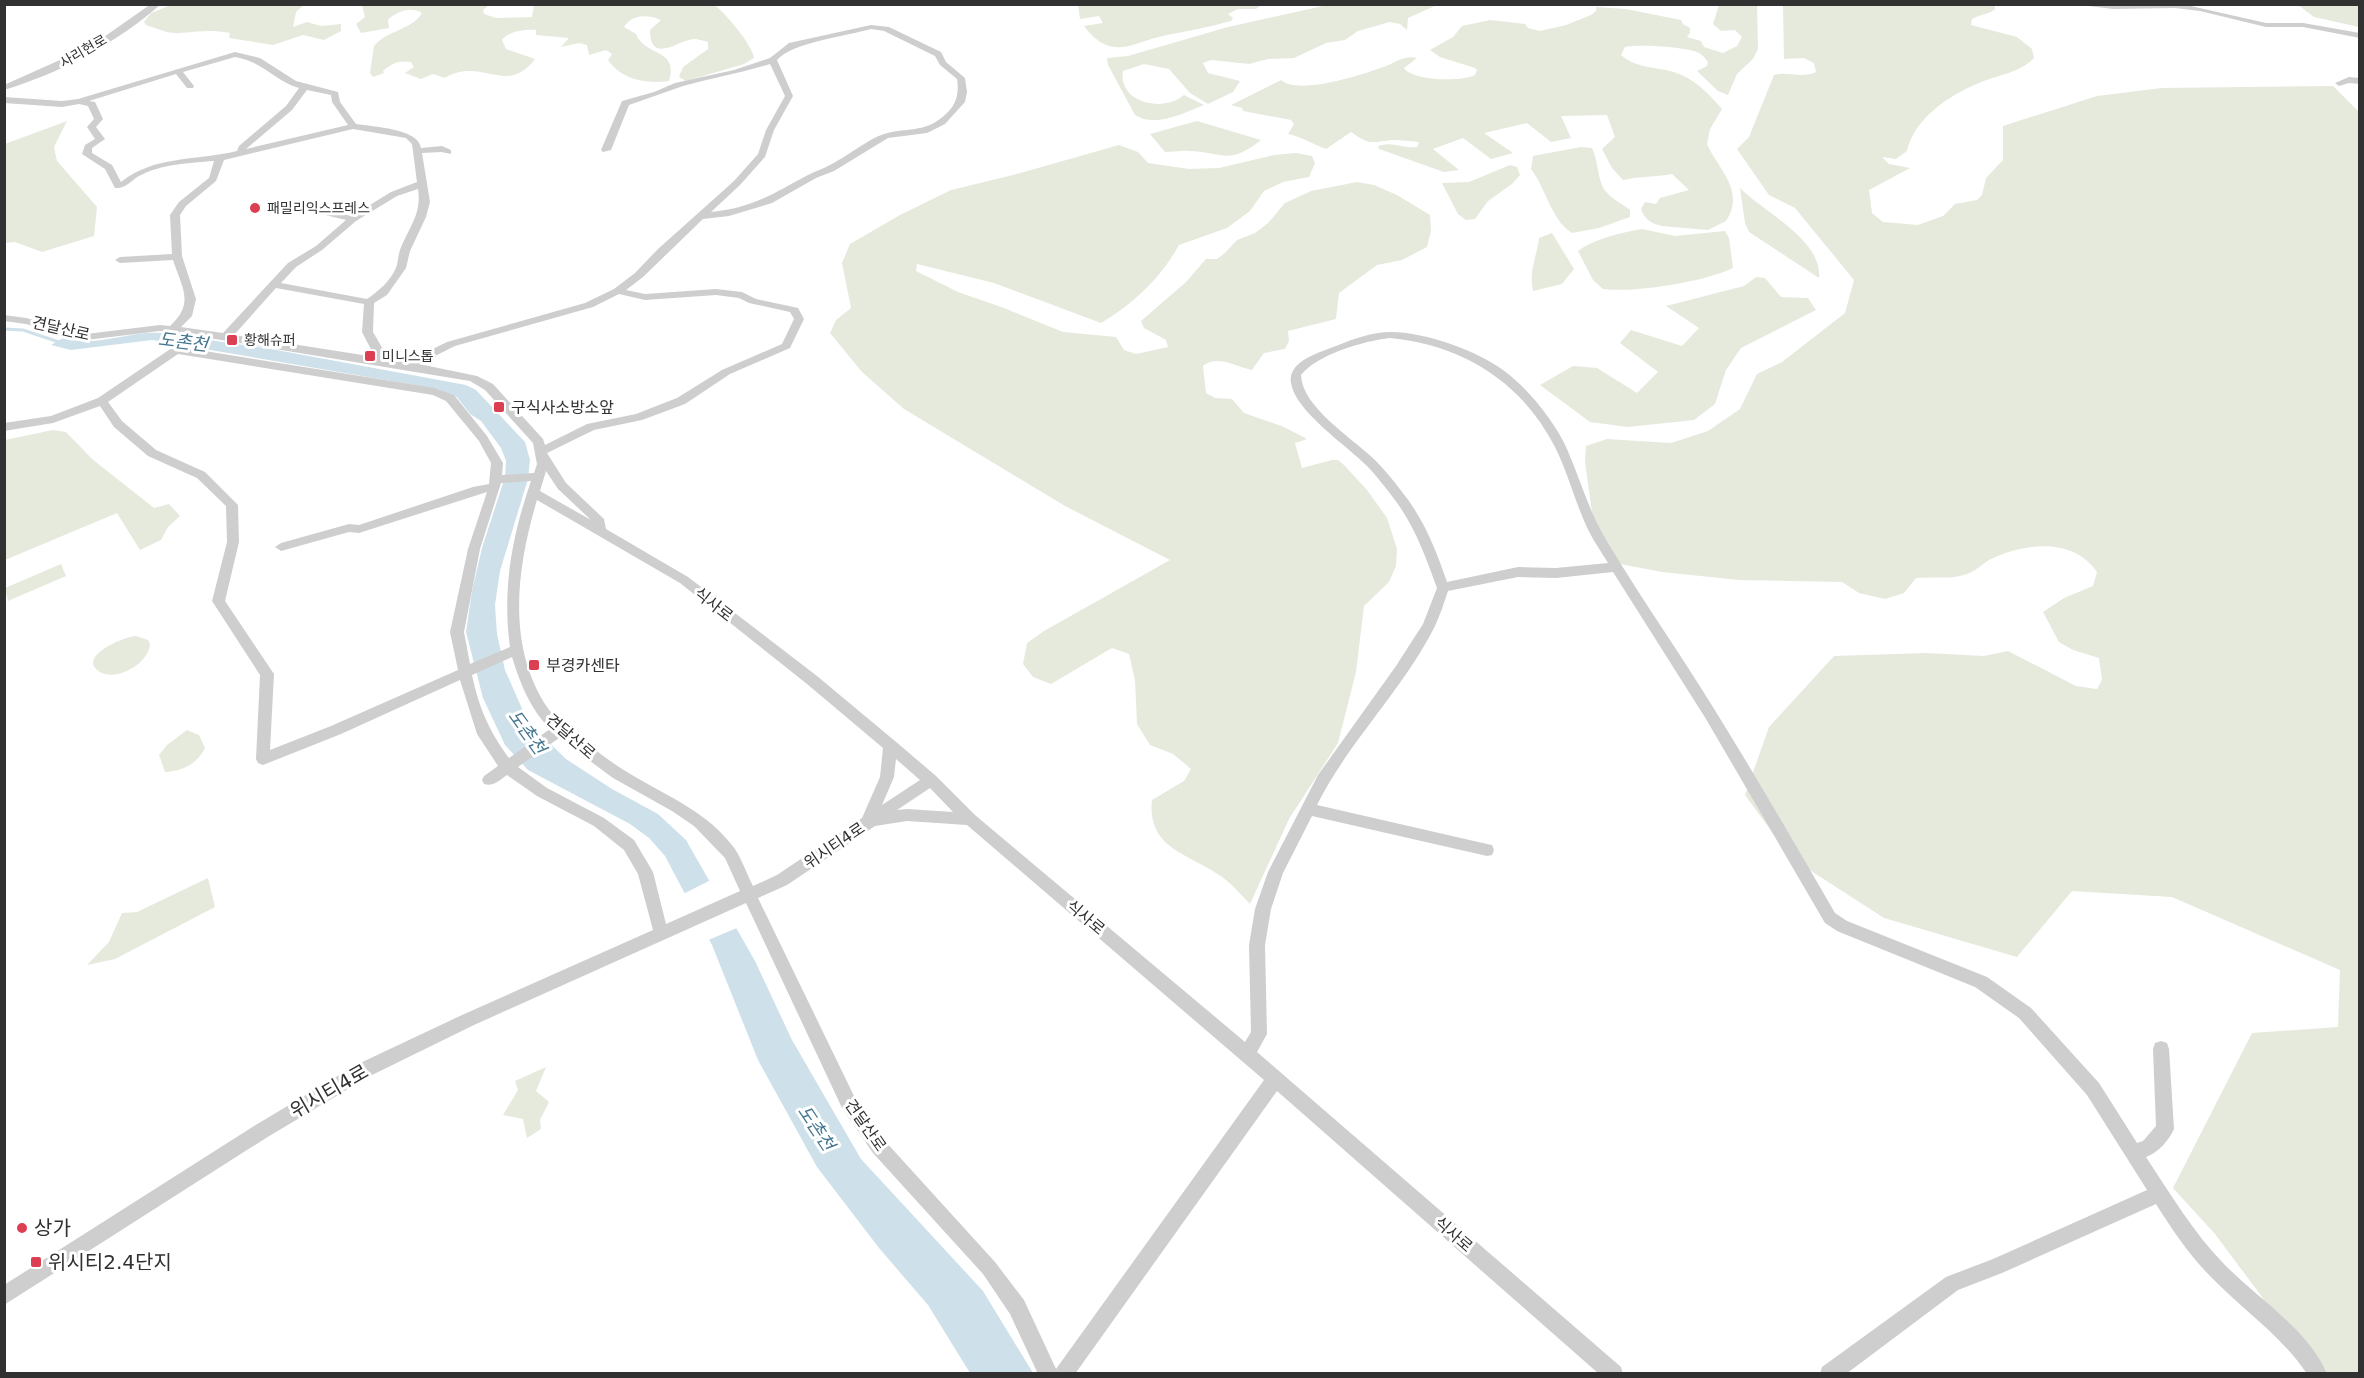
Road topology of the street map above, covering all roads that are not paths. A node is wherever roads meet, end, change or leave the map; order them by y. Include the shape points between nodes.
1 (135, 4) edge
2 (157, 4) edge
3 (2076, 4) edge
4 (148, 9) junction
5 (2360, 36) edge
6 (773, 60) junction
7 (178, 71) junction
8 (2360, 81) edge
9 (2339, 83) dead end
10 (190, 86) dead end
11 (306, 86) junction
12 (4, 88) edge
13 (4, 100) edge
14 (79, 101) junction
15 (354, 126) junction
16 (606, 150) dead end
17 (417, 151) junction
18 (448, 152) dead end
19 (241, 153) junction
20 (220, 158) junction
21 (422, 184) junction
22 (324, 212) dead end
23 (701, 216) junction
24 (353, 219) junction
25 (177, 256) junction
26 (120, 260) dead end
27 (275, 285) junction
28 (618, 291) junction
29 (369, 302) junction
30 (4, 318) edge
31 (173, 329) junction
32 (199, 334) junction
33 (226, 337) junction
34 (179, 348) junction
35 (380, 362) junction
36 (406, 366) junction
37 (102, 401) junction
38 (4, 427) edge
39 (543, 455) junction
40 (498, 482) junction
41 (536, 482) junction
42 (602, 532) junction
43 (281, 548) dead end
44 (1616, 567) junction
45 (1443, 588) junction
46 (513, 651) junction
47 (468, 669) junction
48 (557, 731) junction
49 (890, 745) junction
50 (511, 764) junction
51 (489, 780) dead end
52 (931, 780) junction
53 (1307, 809) junction
54 (970, 819) junction
55 (868, 822) junction
56 (1487, 850) dead end
57 (747, 895) junction
58 (669, 930) junction
59 (2161, 1049) dead end
60 (1247, 1054) junction
61 (1275, 1079) junction
62 (2133, 1154) junction
63 (2159, 1194) junction
64 (4, 1296) edge
65 (1048, 1374) edge
66 (1063, 1374) edge
67 (1614, 1374) edge
68 (1829, 1374) edge
69 (2318, 1374) edge

1 - 4 street
2 - 4 street, 사리현로
3 - 5 street via 2175,6 2256,23 2303,25
4 - 12 street, 사리현로 via 94,48
6 - 16 street via 625,103
6 - 23 street via 789,96 770,130 762,155
6 - 23 street via 792,45 871,27 886,29 938,54 961,78 963,92 961,102 942,122 924,131 886,136 769,201 729,213
7 - 10 street
7 - 11 street via 235,54 250,56 290,82
7 - 14 street
8 - 9 street
11 - 15 street via 335,94 336,102
11 - 19 street via 289,108
13 - 14 street via 62,104
14 - 20 street via 92,104 99,119 91,127 101,140 88,147 87,154 109,167 118,186 126,184 136,173
15 - 17 street via 409,136
15 - 19 street
17 - 18 street
17 - 21 street
19 - 20 street
20 - 25 street via 213,180 182,204 175,215
21 - 24 street via 394,194
21 - 29 street via 421,217 401,268 383,293
22 - 24 street
23 - 28 street
24 - 27 street via 292,265
25 - 26 street
25 - 31 street via 191,299 187,316
27 - 29 street
27 - 33 street
28 - 36 street via 589,305 451,344
28 - 39 street via 645,297 716,292 742,295 794,310 799,319 786,346 726,372 681,401 638,417 591,427
29 - 35 street via 366,322 369,337 380,351
30 - 31 street, 견달산로 via 93,337 139,329
31 - 32 street, 견달산로
32 - 33 street, 견달산로
32 - 34 street
33 - 35 street, 견달산로
34 - 37 street
34 - 40 street via 443,395 450,398 483,439 498,463
35 - 36 street, 견달산로
36 - 39 street, 견달산로 via 482,382 539,442
37 - 38 street via 53,418
37 - 47 street via 118,424 152,453 201,475 232,505 233,542 218,602 267,674 263,759
39 - 41 street, 견달산로
39 - 42 street via 562,486 600,522
40 - 41 street
40 - 43 street via 359,529 348,528
40 - 47 street via 474,549 457,632
41 - 42 street, 식사로
41 - 46 street, 견달산로 via 511,579
42 - 49 street, 식사로 via 684,580
44 - 45 street via 1518,572
44 - 45 street via 1592,526 1555,438 1527,398 1499,372 1440,344 1390,335 1357,341 1311,360 1296,375 1302,398 1370,462 1404,503 1425,537
44 - 62 street via 1711,715 1830,918 1981,982 2025,1012 2093,1089
45 - 53 street via 1429,625 1323,779
46 - 47 street
46 - 48 street, 견달산로
47 - 50 street via 469,692 484,734
48 - 50 street
48 - 57 street, 견달산로 via 708,830 730,854
49 - 52 street, 식사로
49 - 55 street via 887,777
50 - 51 street
50 - 58 street via 542,792 599,822 629,845
52 - 54 street, 식사로
52 - 55 street, 위시티4로
53 - 56 street
53 - 60 street via 1276,872 1263,909 1257,945 1259,1034
54 - 55 street via 907,815
54 - 60 street, 식사로
55 - 57 street, 위시티4로 via 782,880
57 - 58 street, 위시티4로
57 - 65 street, 견달산로 via 848,1102 879,1148 988,1268 1017,1307
58 - 64 street, 위시티4로 via 362,1071
59 - 62 street via 2165,1129 2148,1148
60 - 61 street, 식사로
61 - 66 street
61 - 67 street, 식사로
62 - 63 street
63 - 68 street via 1952,1284
63 - 69 street via 2186,1235 2218,1271 2301,1348

